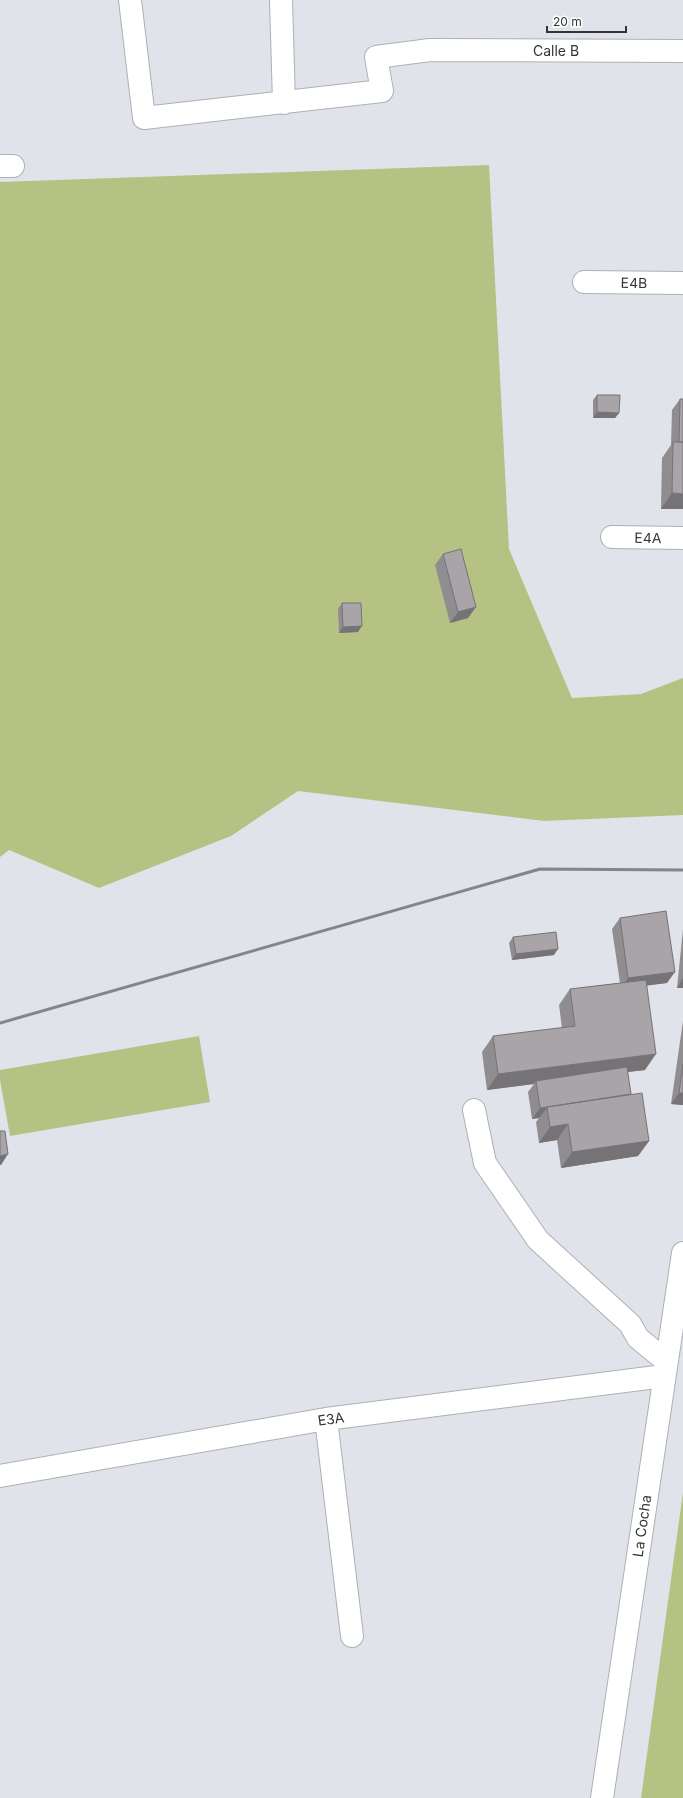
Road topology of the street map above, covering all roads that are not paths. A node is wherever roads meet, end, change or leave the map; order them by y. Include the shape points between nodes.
1 (130, 0) edge
2 (281, 0) edge
3 (683, 51) edge
4 (284, 103) junction
5 (584, 282) dead end
6 (683, 283) edge
7 (612, 537) dead end
8 (683, 538) edge
9 (474, 1110) dead end
10 (683, 1253) edge
11 (665, 1369) junction
12 (326, 1420) junction
13 (0, 1476) edge
14 (352, 1636) dead end
15 (602, 1798) edge

1 - 4 street via 144,118
2 - 4 street
3 - 4 street, Calle B via 430,50 376,57 382,91
5 - 6 street, E4B
7 - 8 street, E4A
9 - 11 street via 485,1163 538,1240 630,1324 638,1338
10 - 11 street, La Cocha
11 - 12 street, E3A
11 - 15 street, La Cocha
12 - 13 street, E3A
12 - 14 street

